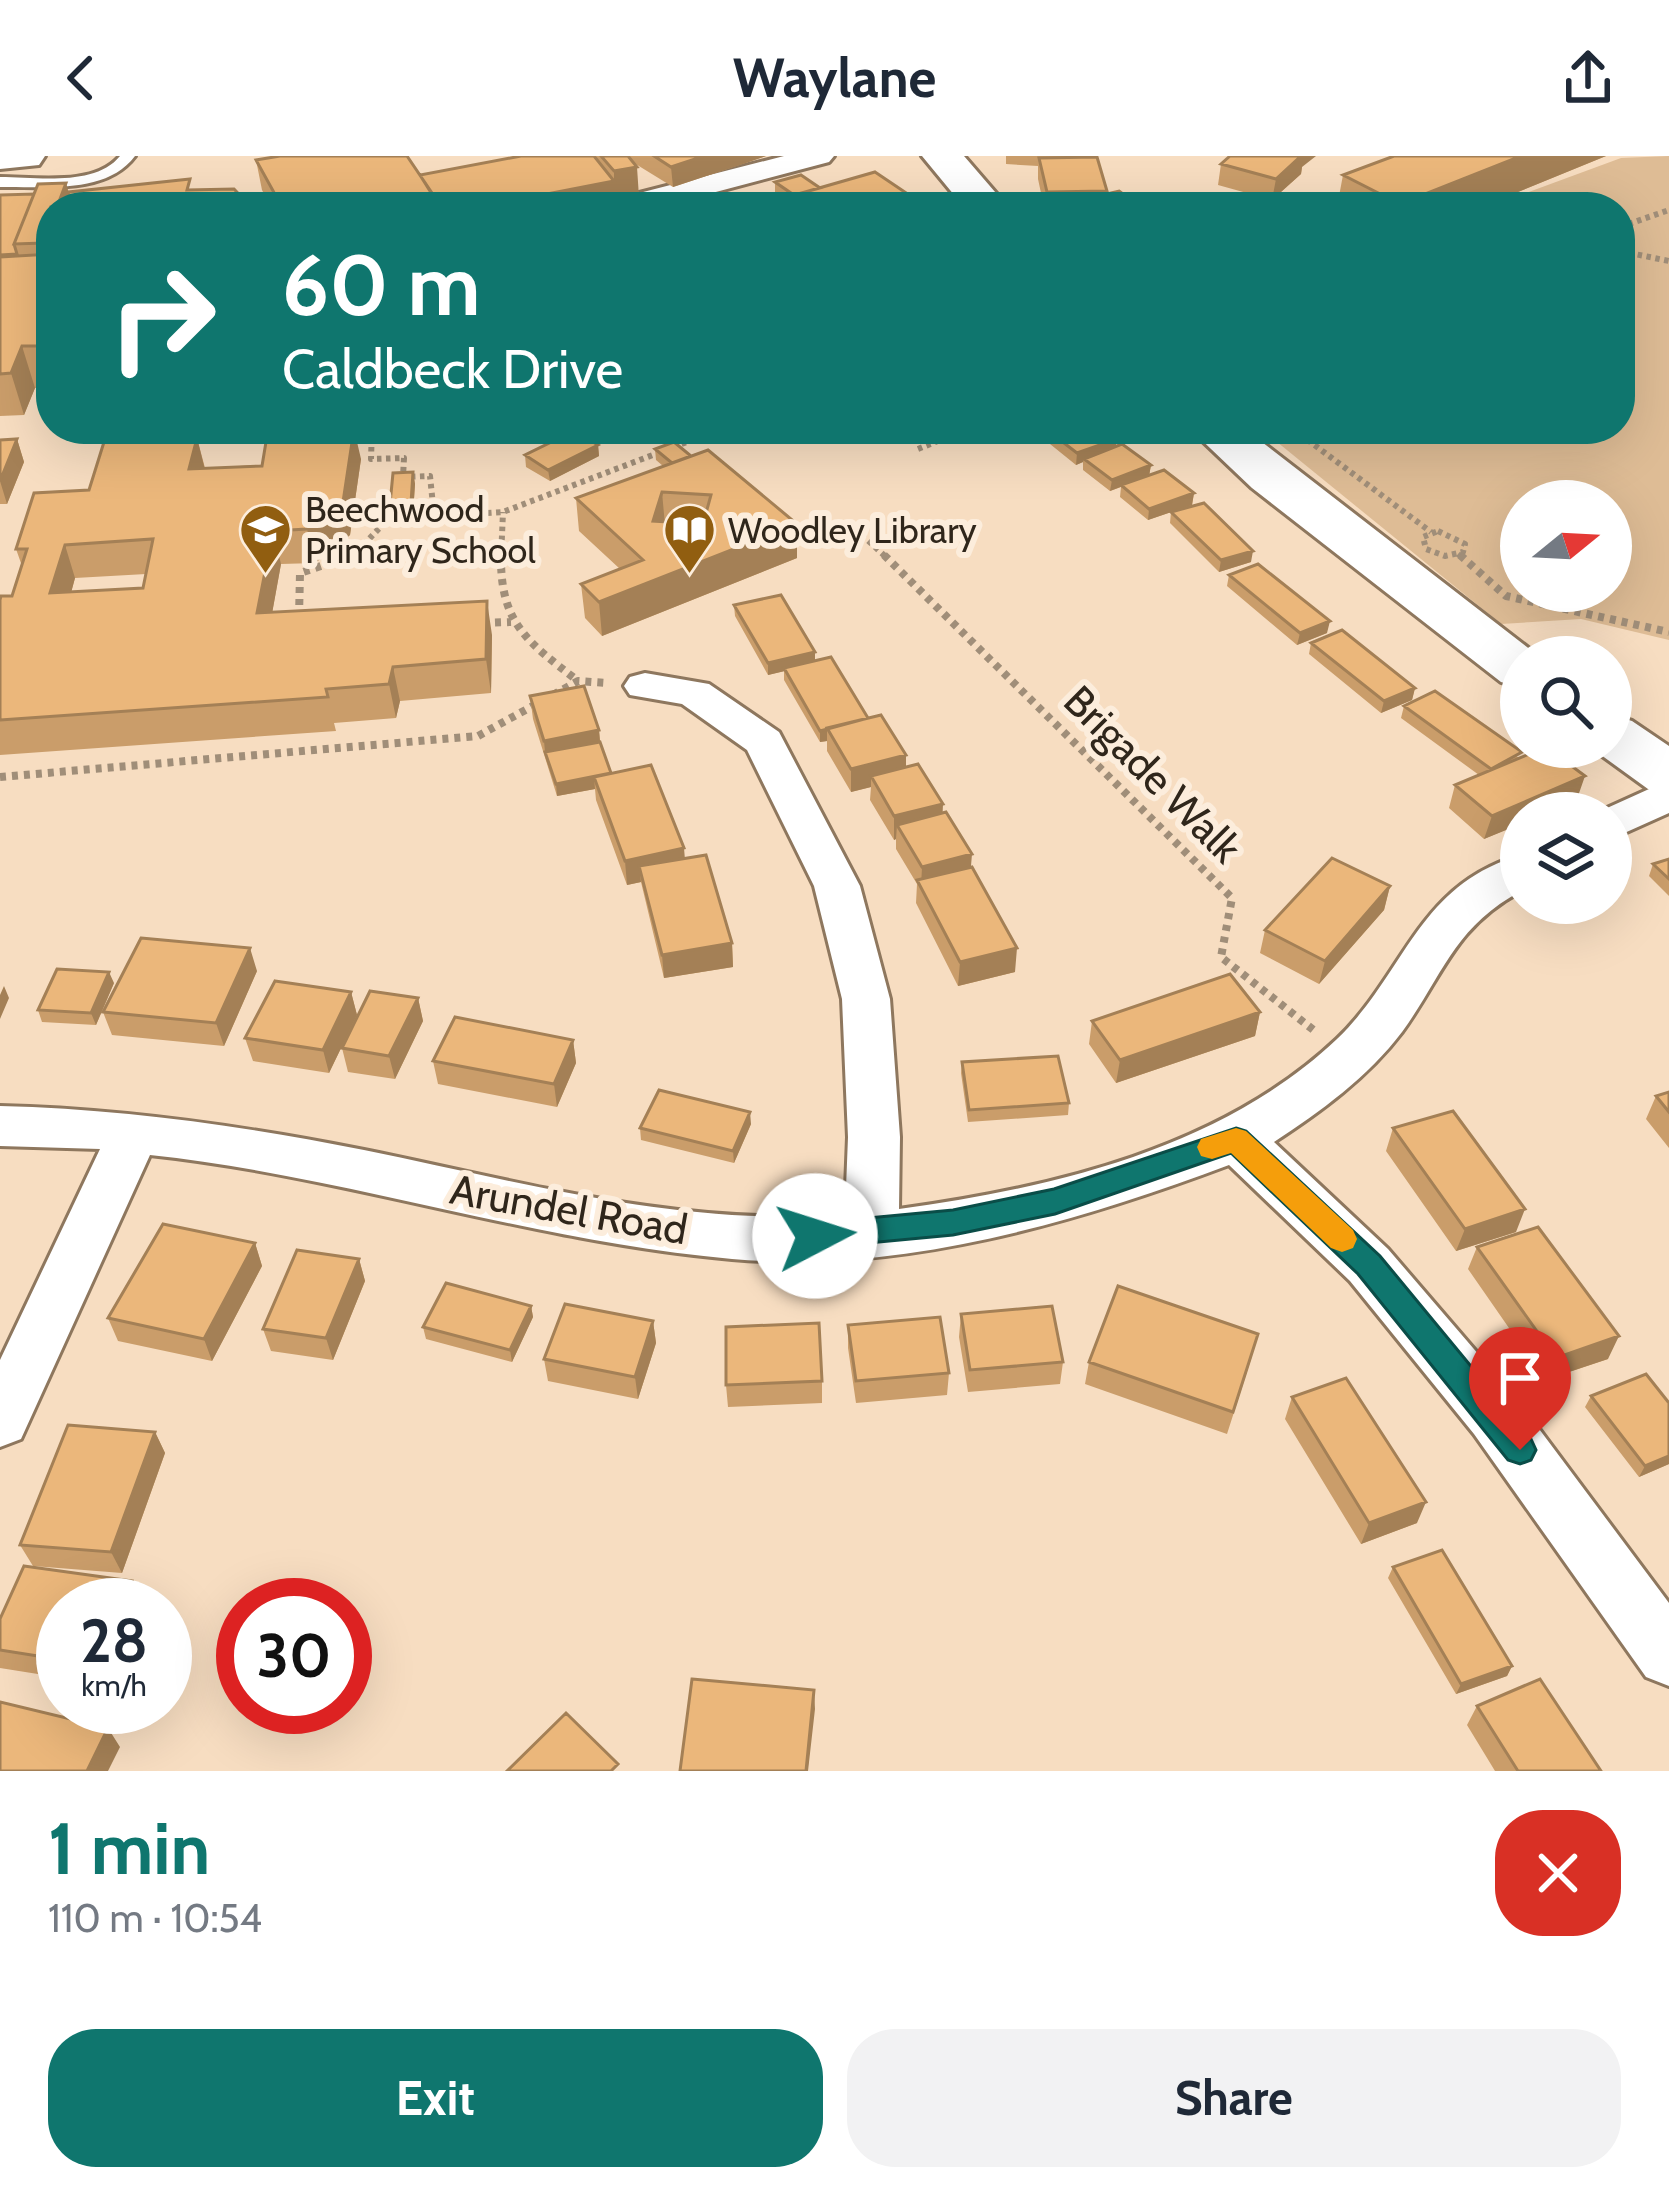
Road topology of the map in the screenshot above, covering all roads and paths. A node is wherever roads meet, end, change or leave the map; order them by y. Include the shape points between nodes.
1 (25, 156) edge
2 (128, 156) edge
3 (819, 156) edge
4 (943, 156) edge
5 (0, 157) edge
6 (0, 182) edge
7 (645, 192) edge
8 (974, 192) edge
9 (1669, 210) edge
10 (1635, 222) edge
11 (1635, 254) edge
12 (1669, 261) edge
13 (372, 444) edge
14 (681, 444) edge
15 (930, 444) edge
16 (1234, 444) edge
17 (1313, 444) edge
18 (676, 446) junction
19 (918, 449) dead end
20 (692, 460) edge
21 (503, 512) junction
22 (434, 514) junction
23 (774, 531) edge
24 (1431, 532) junction
25 (1458, 554) junction
26 (511, 622) junction
27 (464, 624) edge
28 (1669, 632) edge
29 (298, 634) edge
30 (1500, 653) edge
31 (578, 681) junction
32 (645, 686) joint
33 (1632, 749) edge
34 (1669, 775) edge
35 (0, 777) edge
36 (1669, 795) edge
37 (1632, 814) edge
38 (1500, 884) edge
39 (1350, 1059) junction
40 (0, 1126) edge
41 (134, 1135) junction
42 (1236, 1139) junction
43 (872, 1231) junction
44 (0, 1421) edge
45 (1669, 1655) edge

1 - 5 street
2 - 6 lane via 100,177
3 - 7 street
4 - 8 street
9 - 10 path
11 - 12 path
13 - 22 path via 371,459 404,458 403,477 430,476
14 - 18 path
15 - 19 path
16 - 30 street
17 - 24 path
18 - 20 path
18 - 21 path
21 - 22 path
21 - 26 path via 500,596
22 - 29 path via 388,519 350,560 300,572
23 - 39 path, Brigade Walk via 790,546 850,524 878,549 1232,898 1221,957
24 - 25 path via 1458,536 1465,544
24 - 25 path via 1421,541 1426,549
25 - 28 path via 1506,596
26 - 27 path
26 - 31 path
31 - 32 path
31 - 35 path via 478,736
32 - 43 street via 694,694 764,742 837,886 866,999
33 - 34 street
36 - 37 street
38 - 39 street, Arundel Road via 1464,904
39 - 42 street, Arundel Road
40 - 41 street, Arundel Road
41 - 43 street, Arundel Road via 716,1234
41 - 44 street
42 - 43 street, Arundel Road via 1055,1202
42 - 45 street via 1383,1282 1495,1415

